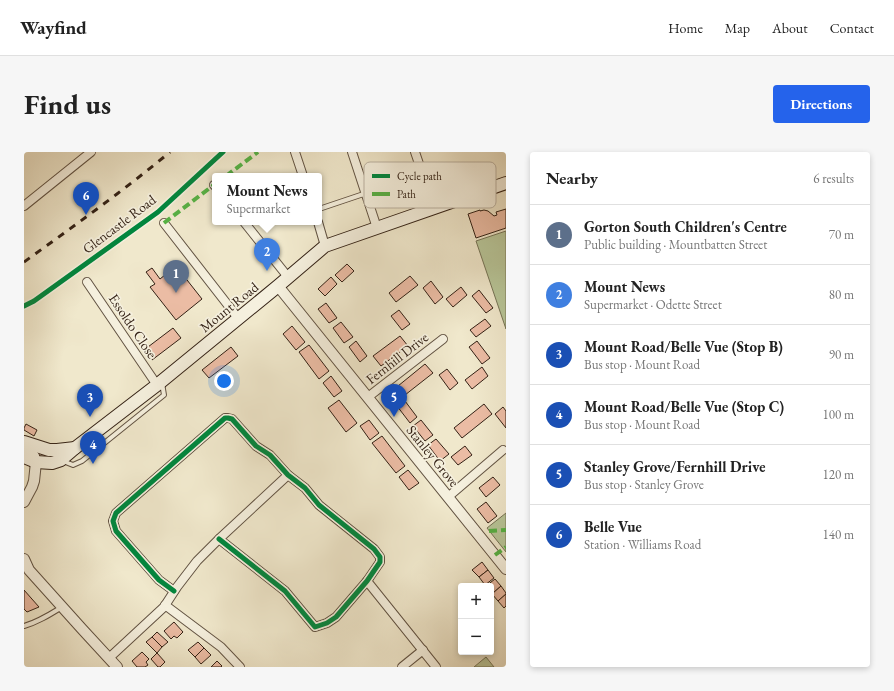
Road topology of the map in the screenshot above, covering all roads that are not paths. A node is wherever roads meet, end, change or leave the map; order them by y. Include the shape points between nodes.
1 (91, 152) edge
2 (294, 152) edge
3 (352, 152) edge
4 (415, 152) edge
5 (419, 162) edge
6 (302, 173) edge
7 (506, 183) edge
8 (496, 186) edge
9 (364, 188) edge
10 (364, 195) edge
11 (24, 206) edge
12 (322, 208) edge
13 (371, 208) edge
14 (434, 208) edge
15 (164, 223) dead end
16 (246, 225) edge
17 (319, 225) edge
18 (377, 228) junction
19 (325, 246) junction
20 (288, 277) junction
21 (87, 282) dead end
22 (278, 286) junction
23 (238, 318) junction
24 (443, 339) dead end
25 (160, 382) junction
26 (368, 397) junction
27 (24, 442) edge
28 (24, 445) edge
29 (75, 448) junction
30 (503, 450) dead end
31 (24, 457) edge
32 (61, 460) junction
33 (36, 462) junction
34 (288, 475) junction
35 (448, 497) junction
36 (24, 502) edge
37 (219, 539) junction
38 (24, 559) edge
39 (506, 569) edge
40 (367, 582) junction
41 (174, 591) junction
42 (165, 605) junction
43 (62, 607) junction
44 (24, 626) edge
45 (423, 650) junction
46 (109, 658) junction
47 (117, 667) edge
48 (240, 667) edge
49 (402, 667) edge
50 (436, 667) edge

1 - 11 street
2 - 6 street
3 - 9 street
4 - 5 street
7 - 8 main road, Mount Road
10 - 12 lane
13 - 18 street
14 - 18 main road, Mount Road
15 - 23 street
16 - 20 street
17 - 19 street
18 - 19 main road, Mount Road
19 - 20 main road, Mount Road
20 - 22 main road, Mount Road
21 - 25 street, Essoldo Close
22 - 23 main road, Mount Road
22 - 26 street, Stanley Grove
23 - 25 main road, Mount Road
24 - 26 street, Fernhill Drive
25 - 29 main road, Mount Road
25 - 32 lane via 164,395 82,462 73,465
26 - 35 street, Stanley Grove
27 - 29 main road via 49,450
28 - 33 street
29 - 32 main road, Mount Road
30 - 35 street
31 - 33 main road
32 - 33 main road via 52,463
33 - 36 street via 34,481
34 - 37 street
34 - 40 street via 380,557 380,562
34 - 41 street via 270,454 256,446 232,419 225,418 116,513 113,521 116,531 159,580
35 - 39 street, Stanley Grove
37 - 40 street via 284,591 314,627 336,617
37 - 41 street via 197,561
38 - 43 street via 30,570
40 - 45 street
41 - 42 street
42 - 46 street
42 - 48 street via 221,647
43 - 44 lane
43 - 46 street
45 - 49 street
45 - 50 street
46 - 47 street

